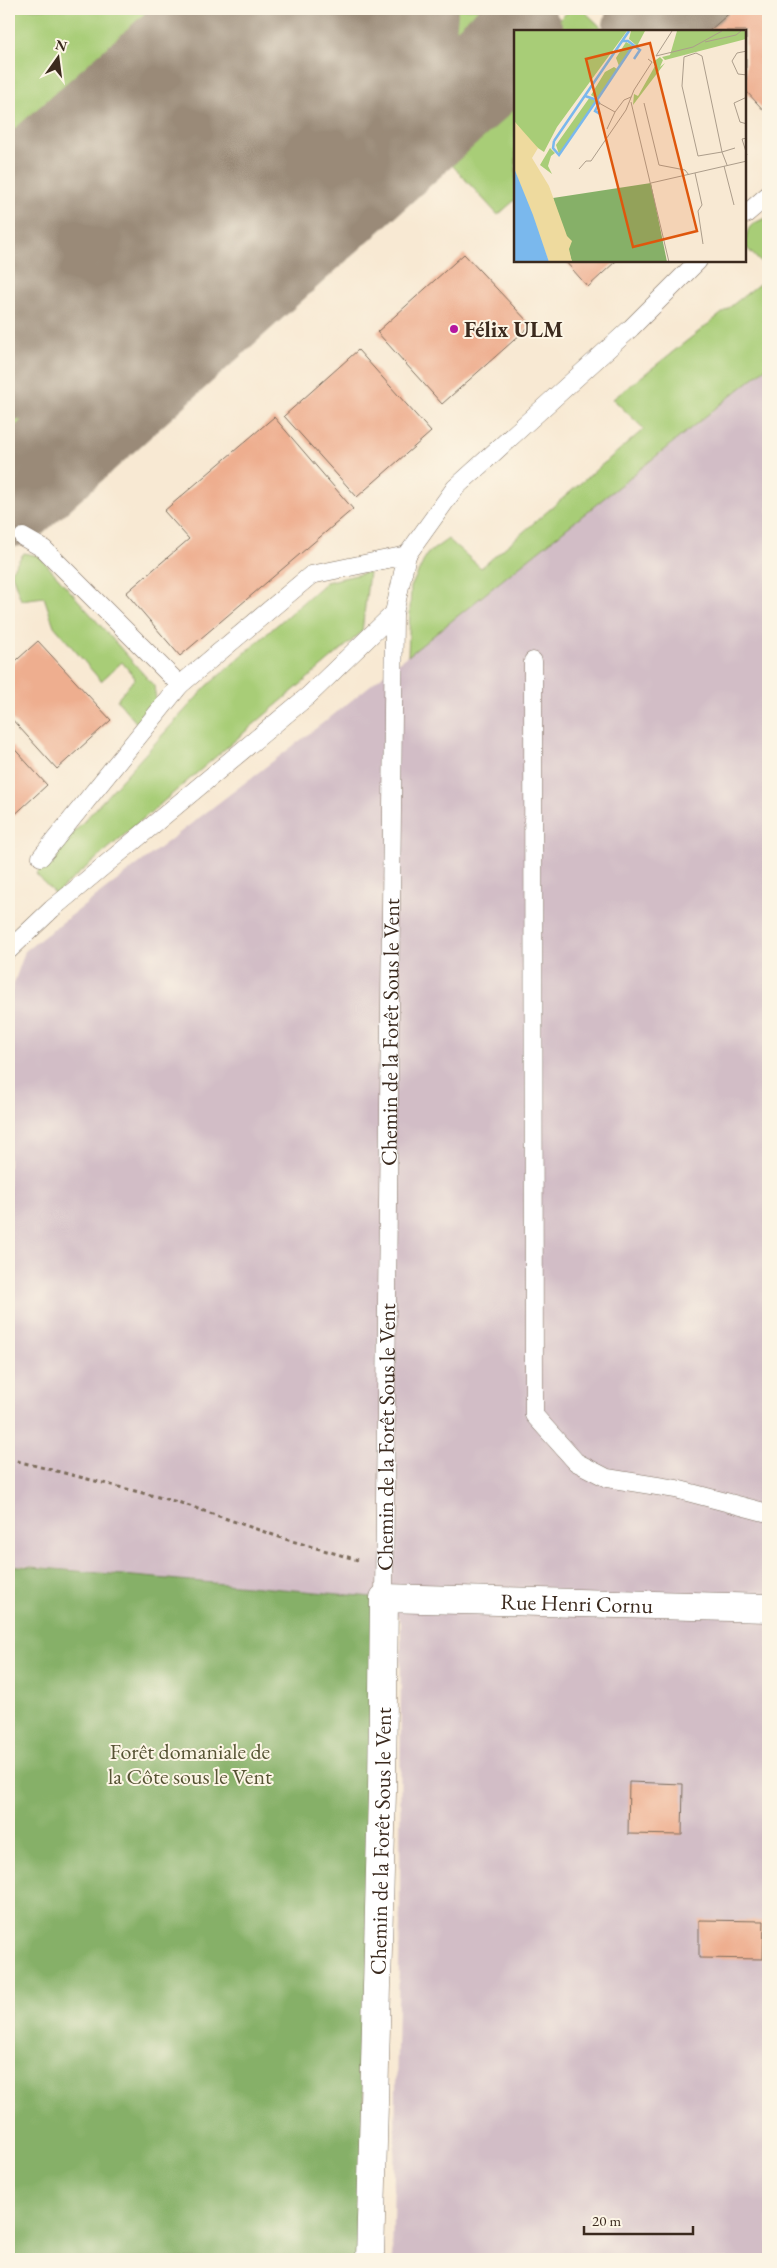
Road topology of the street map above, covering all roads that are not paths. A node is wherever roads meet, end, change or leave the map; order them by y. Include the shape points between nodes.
1 (768, 195) edge
2 (747, 213) edge
3 (697, 262) edge
4 (23, 536) dead end
5 (407, 554) junction
6 (394, 613) junction
7 (533, 661) dead end
8 (180, 685) junction
9 (41, 857) dead end
10 (9, 950) edge
11 (768, 1514) edge
12 (384, 1598) junction
13 (768, 1608) edge
14 (370, 2259) edge

1 - 2 lane
3 - 5 lane via 631,328 455,488
4 - 8 lane via 44,549
5 - 6 lane, Chemin de la Forêt Sous le Vent
5 - 8 lane via 311,576
6 - 10 lane via 308,696 59,903
6 - 12 lane, Chemin de la Forêt Sous le Vent
7 - 11 lane via 534,1415 576,1462 607,1478 676,1488
8 - 9 lane
12 - 13 street, Rue Henri Cornu
12 - 14 street, Chemin de la Forêt Sous le Vent

